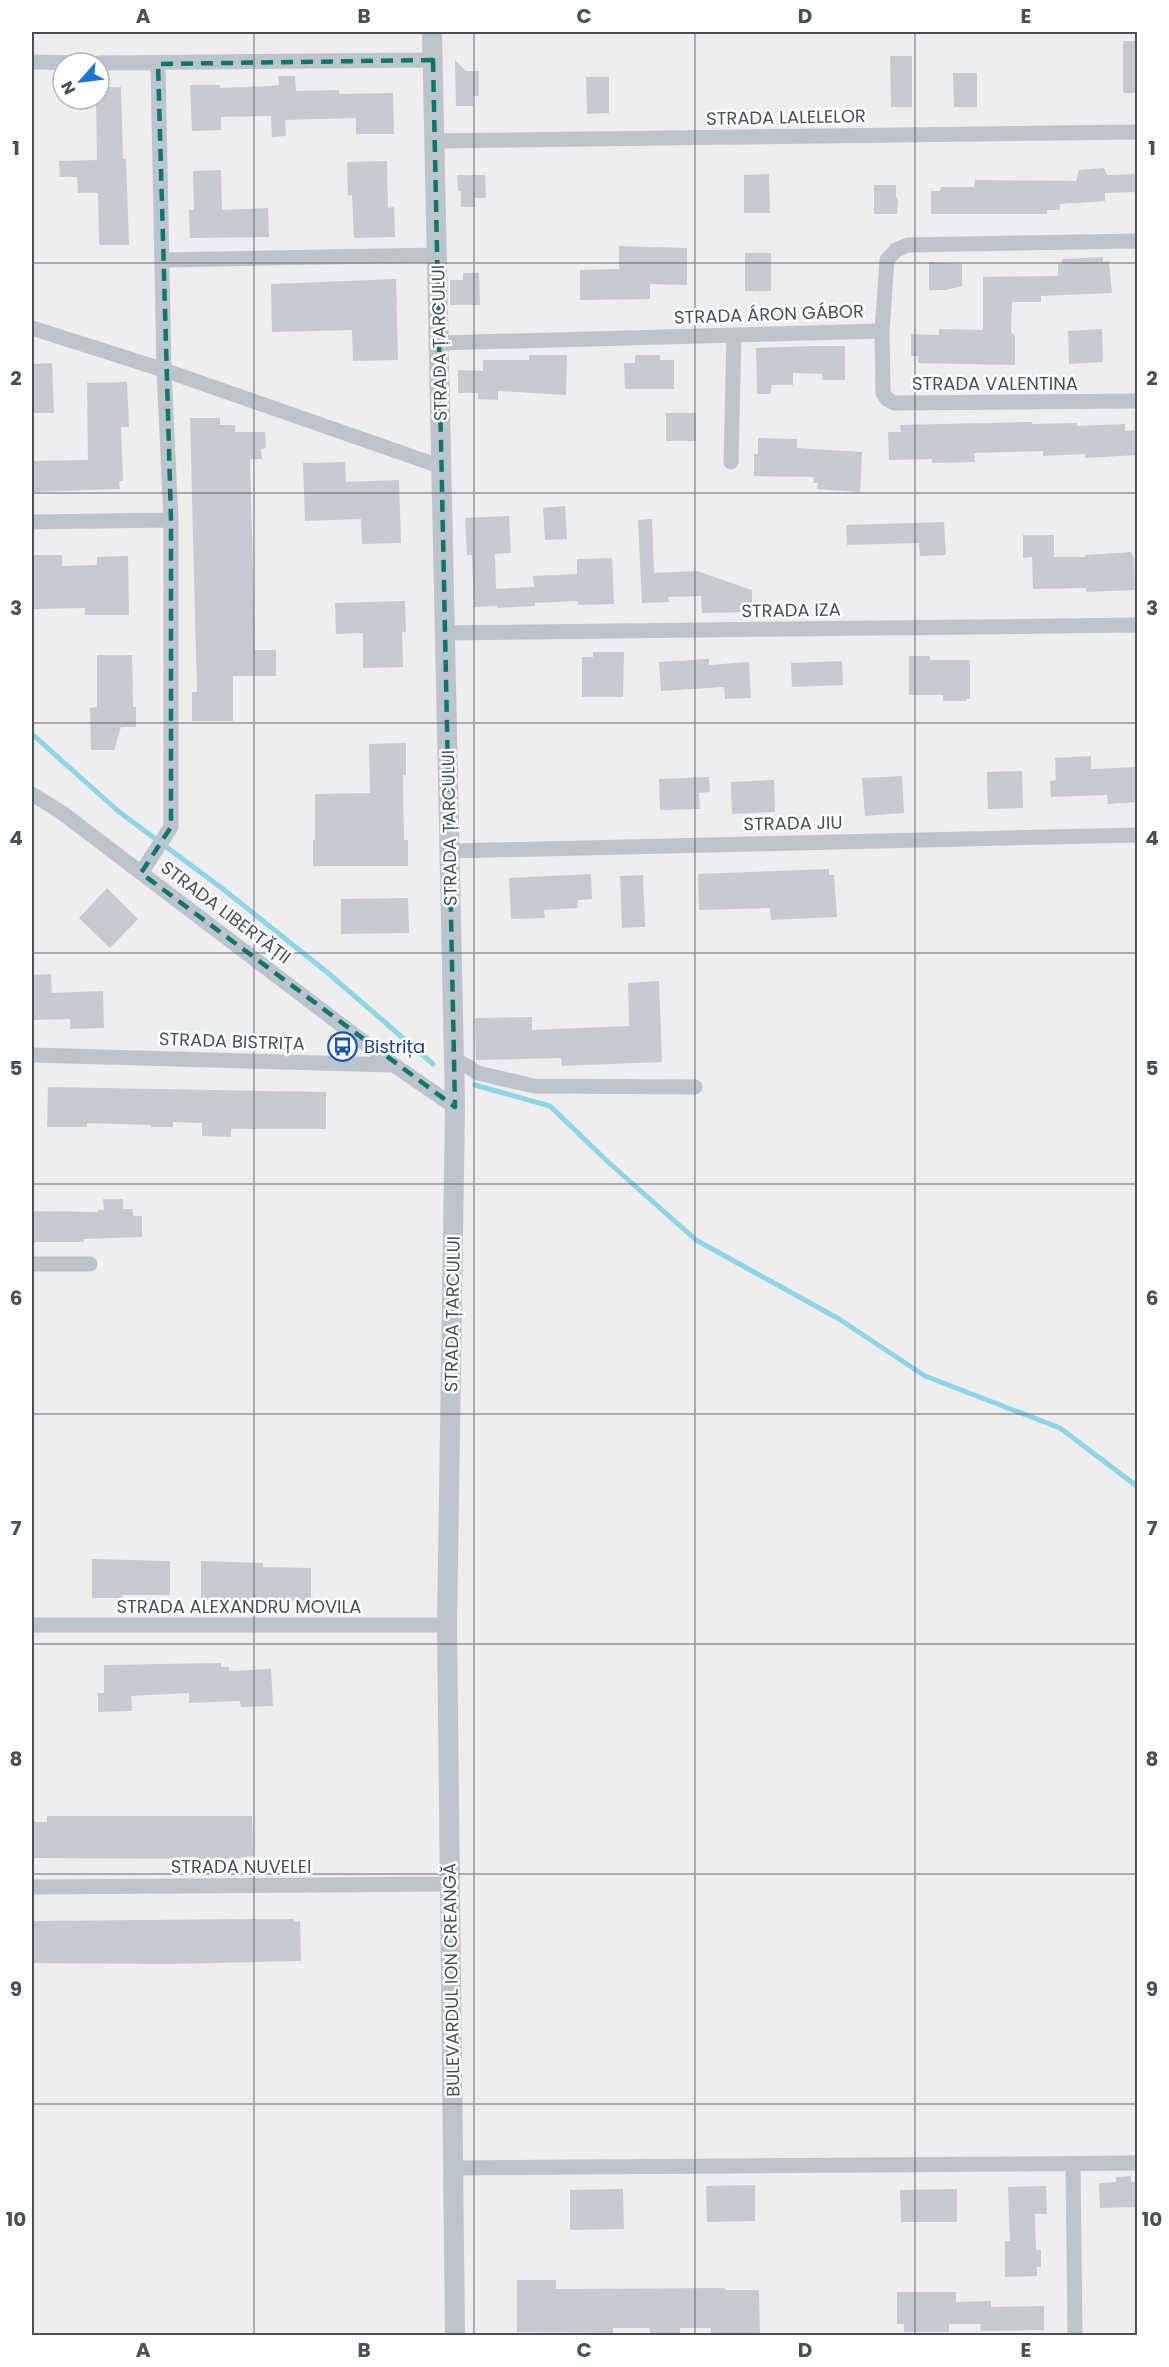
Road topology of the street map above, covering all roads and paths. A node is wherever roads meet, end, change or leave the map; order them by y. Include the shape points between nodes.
1 (432, 32) edge
2 (433, 60) junction
3 (32, 62) edge
4 (51, 62) edge
5 (111, 63) edge
6 (158, 64) junction
7 (1137, 132) edge
8 (435, 141) junction
9 (1137, 242) edge
10 (437, 255) junction
11 (162, 260) junction
12 (32, 328) edge
13 (882, 331) junction
14 (734, 335) junction
15 (439, 343) junction
16 (164, 370) junction
17 (1137, 401) edge
18 (731, 462) dead end
19 (442, 467) junction
20 (171, 520) junction
21 (32, 522) edge
22 (1137, 625) edge
23 (445, 633) junction
24 (32, 794) edge
25 (1137, 835) edge
26 (449, 850) junction
27 (141, 873) junction
28 (32, 1055) edge
29 (454, 1058) junction
30 (394, 1065) junction
31 (694, 1087) dead end
32 (455, 1107) junction
33 (32, 1264) edge
34 (90, 1264) dead end
35 (32, 1625) edge
36 (447, 1625) junction
37 (450, 1884) junction
38 (32, 1887) edge
39 (1137, 2163) edge
40 (1073, 2164) junction
41 (453, 2168) junction
42 (455, 2336) edge
43 (1075, 2336) edge

1 - 2 street, STRADA ȚARCULUI
2 - 6 street
2 - 8 street, STRADA ȚARCULUI
3 - 4 street
5 - 6 street
6 - 11 street
7 - 8 street, STRADA LALELELOR
8 - 10 street, STRADA ȚARCULUI
9 - 13 street, STRADA ÁRON GÁBOR via 908,245 887,260
10 - 11 street
10 - 15 street, STRADA ȚARCULUI
11 - 16 street
12 - 16 street
13 - 14 street, STRADA ÁRON GÁBOR
13 - 17 street, STRADA VALENTINA via 883,393 894,403
14 - 15 street, STRADA ÁRON GÁBOR
14 - 18 street
15 - 19 street, STRADA ȚARCULUI
16 - 19 street
16 - 20 street
19 - 23 street, STRADA ȚARCULUI
20 - 21 street
20 - 27 street via 171,827
22 - 23 street, STRADA IZA
23 - 26 street, STRADA ȚARCULUI
24 - 27 street, STRADA LIBERTĂȚII
25 - 26 street, STRADA JIU
26 - 29 street, STRADA ȚARCULUI
27 - 30 street, STRADA LIBERTĂȚII
28 - 30 street, STRADA BISTRIȚA
29 - 31 street via 478,1073 534,1086
29 - 32 street, STRADA ȚARCULUI
30 - 32 street
32 - 36 street, STRADA ȚARCULUI
33 - 34 street
35 - 36 street, STRADA ALEXANDRU MOVILA
36 - 37 street, BULEVARDUL ION CREANGĂ
37 - 38 street, STRADA NUVELEI
37 - 41 street, BULEVARDUL ION CREANGĂ
39 - 40 street
40 - 41 street
40 - 43 street
41 - 42 street, BULEVARDUL ION CREANGĂ

